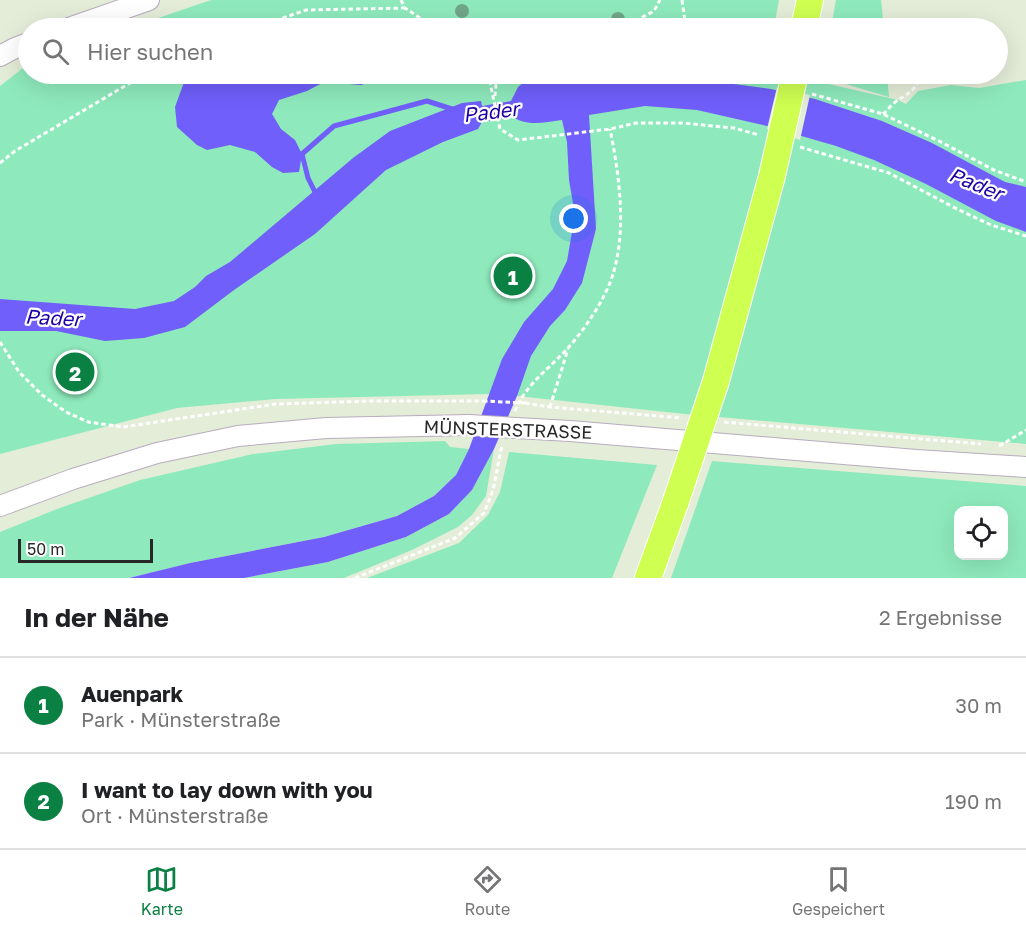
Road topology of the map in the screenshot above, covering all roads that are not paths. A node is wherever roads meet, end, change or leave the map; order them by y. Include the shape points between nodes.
1 (149, 0) edge
2 (810, 0) edge
3 (98, 18) edge
4 (806, 18) edge
5 (18, 47) edge
6 (0, 56) edge
7 (792, 84) edge
8 (1026, 467) edge
9 (0, 506) edge
10 (648, 578) edge

1 - 3 main road
2 - 4 highway
5 - 6 main road
7 - 10 highway, bridge via 772,176 716,381
8 - 9 main road, MÜNSTERSTRASSE, bridge via 469,425 326,428 238,436 157,453

